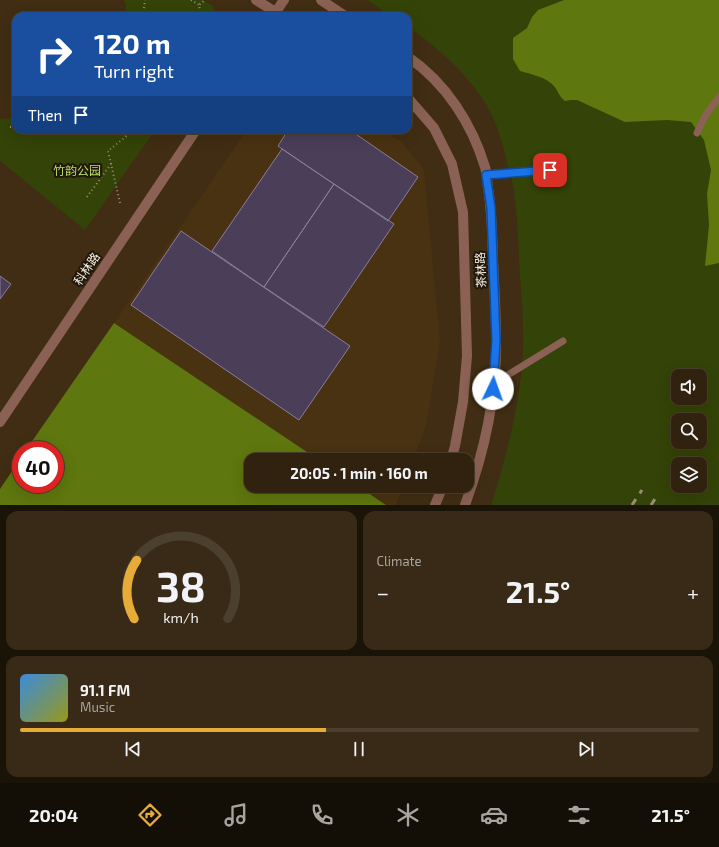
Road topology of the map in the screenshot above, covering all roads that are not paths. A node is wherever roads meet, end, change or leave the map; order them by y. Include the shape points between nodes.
1 (256, 0) edge
2 (284, 0) edge
3 (321, 0) edge
4 (273, 12) edge
5 (278, 12) edge
6 (339, 12) edge
7 (412, 60) edge
8 (719, 96) edge
9 (412, 103) edge
10 (697, 133) dead end
11 (193, 134) edge
12 (550, 170) dead end
13 (486, 175) junction
14 (563, 341) dead end
15 (493, 384) junction
16 (0, 422) edge
17 (453, 453) edge
18 (440, 493) edge
19 (435, 505) edge
20 (465, 505) edge

1 - 4 street
2 - 5 street
3 - 6 street
7 - 13 street, 茶林路 via 435,80 456,106 474,136
8 - 10 lane via 704,116
9 - 17 street, 茶林路 via 434,128 452,164 463,212 467,356
11 - 16 street, 科林路
12 - 13 lane
13 - 15 street, 茶林路 via 491,208 496,340
14 - 15 lane
15 - 20 street, 茶林路 via 486,436
18 - 19 street

